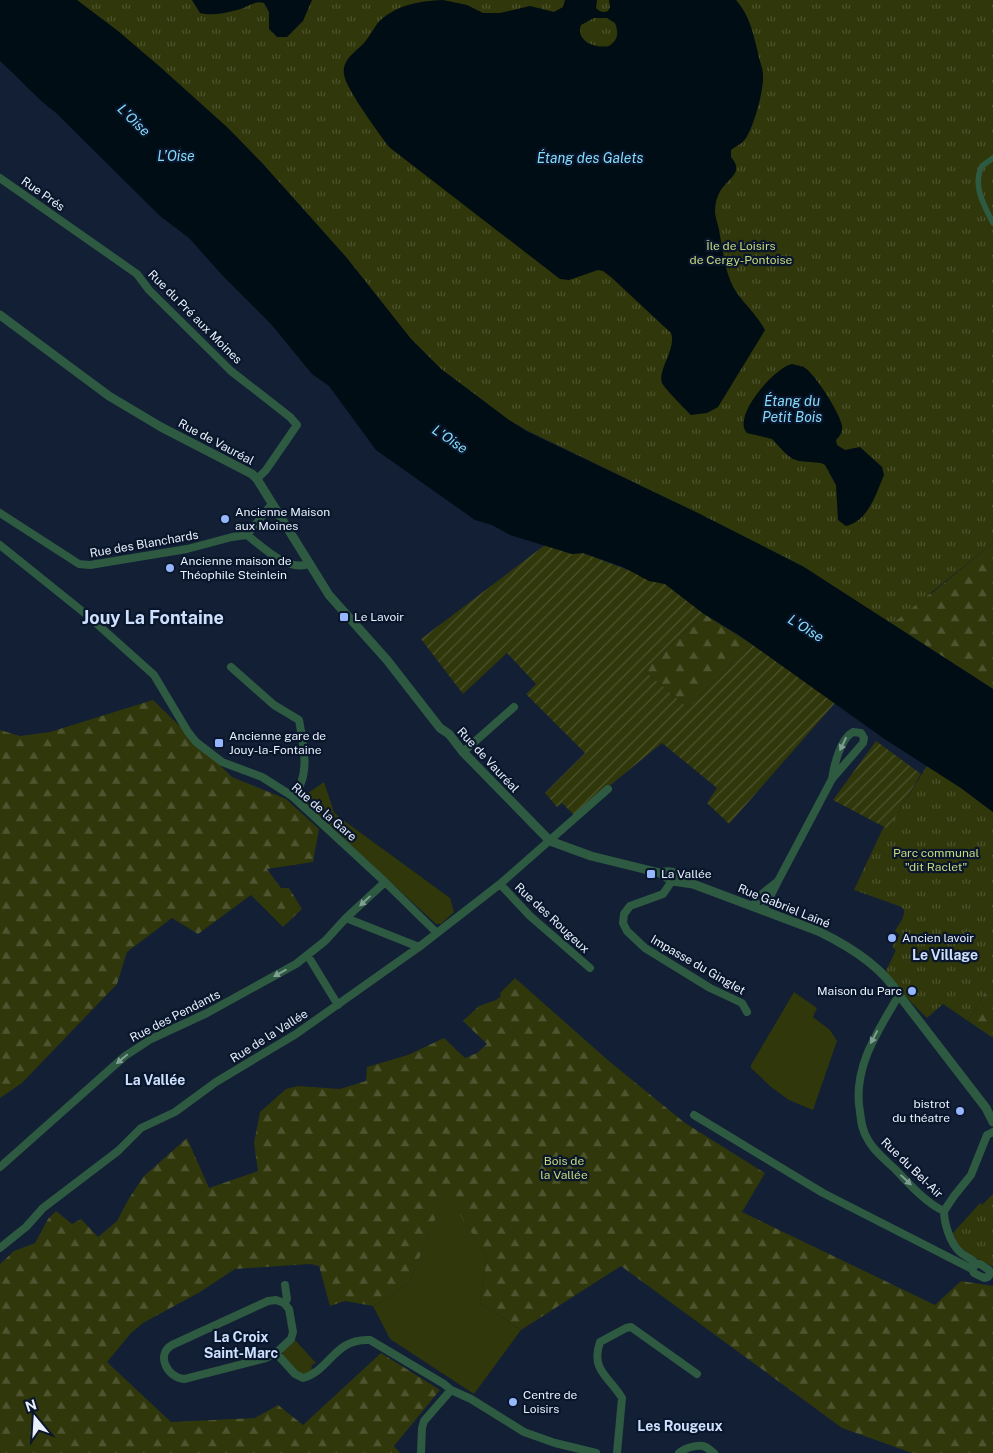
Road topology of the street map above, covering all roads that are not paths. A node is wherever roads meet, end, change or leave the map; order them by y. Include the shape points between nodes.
1 (993, 158) edge
2 (0, 178) edge
3 (993, 223) edge
4 (74, 229) joint
5 (0, 315) edge
6 (257, 479) junction
7 (272, 504) junction
8 (0, 512) edge
9 (247, 535) junction
10 (0, 545) edge
11 (309, 564) junction
12 (231, 667) dead end
13 (514, 707) dead end
14 (463, 752) junction
15 (832, 779) junction
16 (608, 789) dead end
17 (292, 796) junction
18 (550, 841) junction
19 (660, 873) junction
20 (672, 881) junction
21 (778, 881) junction
22 (385, 882) junction
23 (500, 884) junction
24 (693, 884) junction
25 (753, 906) junction
26 (763, 911) junction
27 (346, 918) junction
28 (437, 933) junction
29 (419, 948) junction
30 (308, 956) junction
31 (590, 968) dead end
32 (898, 995) junction
33 (338, 1005) junction
34 (747, 1012) dead end
35 (991, 1112) edge
36 (694, 1115) dead end
37 (993, 1122) edge
38 (993, 1132) edge
39 (0, 1167) edge
40 (944, 1211) junction
41 (0, 1248) edge
42 (974, 1266) junction
43 (991, 1278) edge
44 (285, 1284) dead end
45 (284, 1303) junction
46 (276, 1353) junction
47 (697, 1374) dead end
48 (450, 1390) junction
49 (421, 1453) edge
50 (596, 1453) edge
51 (617, 1453) edge
52 (679, 1453) edge
53 (714, 1453) edge

1 - 3 street via 982,166 978,182
2 - 4 street, Rue Prés
4 - 6 street, Rue du Pré aux Moines via 137,274 149,290 231,371 297,425
5 - 6 street, Rue de Vauréal via 109,396
6 - 7 street, Rue de Vauréal
7 - 9 street
7 - 11 street, Rue de Vauréal
8 - 9 street, Rue des Blanchards via 85,565 187,549
9 - 11 street via 292,565
10 - 17 street, Rue de la Gare via 87,615 154,675 196,742 222,762 262,777
11 - 14 street, Rue de Vauréal via 329,595
12 - 17 street via 274,705 298,720 304,772 300,789
13 - 14 street
14 - 18 street, Rue de Vauréal
15 -> 15 street via 863,743 861,733 853,732 847,736 834,762
15 - 21 street
16 - 18 street, Rue de la Vallée
17 - 22 street, Rue de la Gare
18 - 19 street, Rue Gabriel Lainé via 591,856
18 - 23 street, Rue de la Vallée
19 - 20 street, Rue Gabriel Lainé
19 - 24 street, Rue Gabriel Lainé via 680,874
20 - 24 street, Rue Gabriel Lainé
20 - 34 street, Impasse du Ginglet via 663,894 630,906 622,918 624,927 644,948 710,988 742,1003
21 - 25 street
21 - 26 street
22 -> 27 street, Rue des Pendants
22 - 28 street, Rue de la Gare
23 - 28 street, Rue de la Vallée
23 - 31 street, Rue des Rougeux via 530,916
24 - 25 street, Rue Gabriel Lainé
25 - 26 street, Rue Gabriel Lainé
26 - 32 street, Rue Gabriel Lainé via 836,940 883,974
27 - 29 street
27 - 30 street, Rue des Pendants
28 - 29 street, Rue de la Vallée
29 - 33 street, Rue de la Vallée
30 - 33 street
30 -> 39 street, Rue des Pendants via 133,1050
32 - 35 street, Rue Gabriel Lainé
32 -> 40 street, Rue du Bel-Air via 866,1054 858,1092 863,1131 902,1177 936,1208
33 - 41 street, Rue de la Vallée via 281,1044 216,1082 175,1112 141,1128 118,1151 43,1208
35 - 37 street, Rue Gabriel Lainé
36 - 42 street via 823,1193
38 - 40 street via 987,1136 970,1175
40 - 42 street, Rue du Bel-Air via 955,1247 973,1260
42 - 43 street via 974,1273
44 - 45 street via 287,1299
45 - 46 street via 289,1310 293,1332 291,1339
45 - 46 street via 268,1301 172,1344 163,1357 173,1374 184,1379
46 - 48 street via 303,1378 311,1375 346,1344 367,1339
47 - 51 street via 631,1327 600,1342 599,1370 622,1398
48 - 49 street via 424,1421
48 - 50 street via 533,1436
52 - 53 street via 684,1448 702,1446

